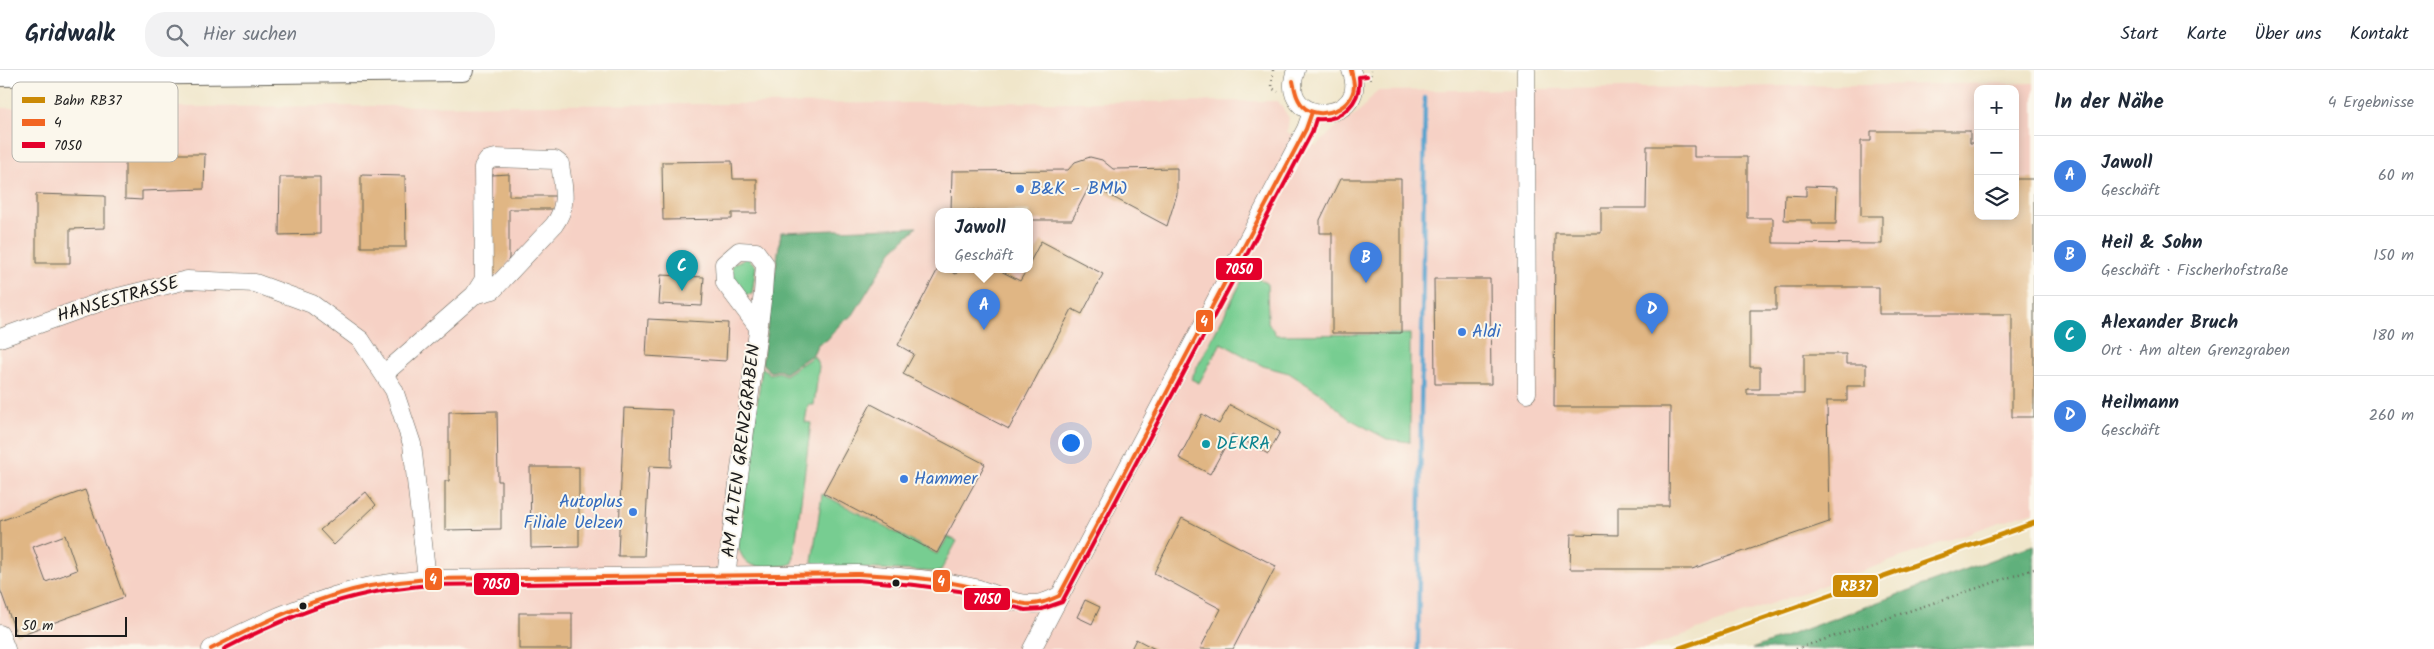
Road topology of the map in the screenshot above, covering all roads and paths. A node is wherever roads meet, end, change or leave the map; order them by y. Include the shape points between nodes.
1 (462, 70) edge
2 (1526, 70) edge
3 (1293, 71) edge
4 (1356, 71) edge
5 (0, 75) edge
6 (1312, 112) junction
7 (474, 295) junction
8 (758, 327) dead end
9 (0, 338) edge
10 (385, 373) junction
11 (1527, 392) dead end
12 (2034, 569) edge
13 (726, 576) junction
14 (427, 579) junction
15 (1059, 596) junction
16 (0, 634) edge
17 (1809, 647) edge
18 (6, 649) edge
19 (212, 649) edge
20 (1032, 649) edge
21 (1796, 649) edge

1 - 5 main road
2 - 11 street
3 - 6 street via 1295,94
4 - 6 street via 1346,104 1332,113
6 - 15 street
7 - 7 street via 493,290 561,216 565,205 560,164 556,160 496,158 488,160 483,167 484,279
7 - 10 street
8 - 13 street, AM ALTEN GRENZGRABEN
9 - 10 street, HANSESTRASSE via 106,300 187,280 255,283 312,304 361,340
10 - 14 street, HANSESTRASSE via 412,444
12 - 17 path
13 - 14 street
13 - 15 street via 857,574 911,577 977,589 1020,603 1035,604
14 - 19 street via 363,588 302,607 257,624
15 - 20 street
16 - 18 street
17 - 21 path

